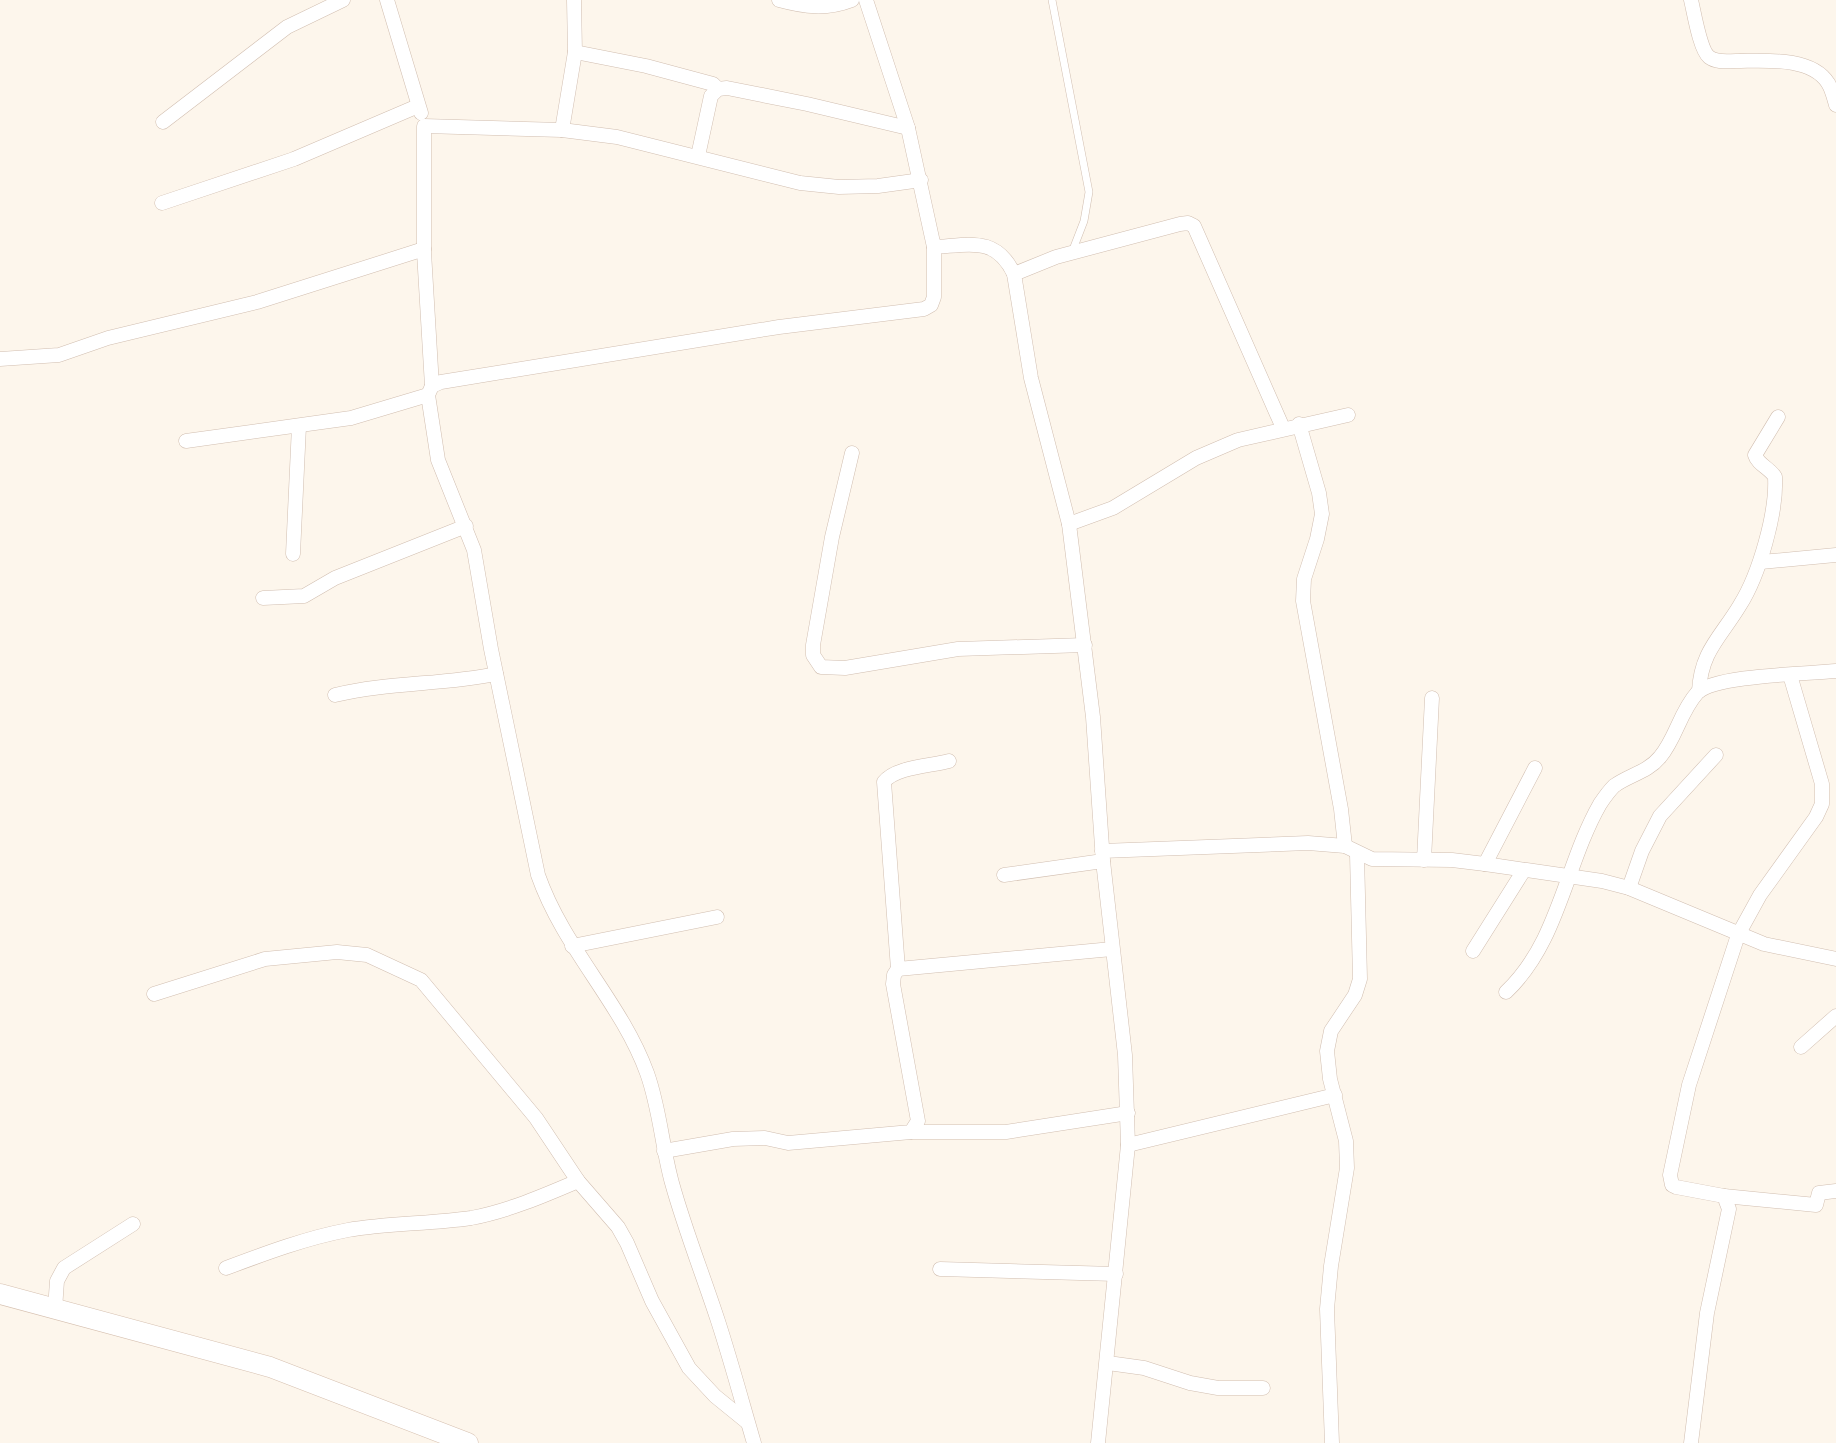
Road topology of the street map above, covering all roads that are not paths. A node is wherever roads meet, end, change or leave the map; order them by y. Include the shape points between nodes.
1 (343, 0) edge
2 (387, 0) edge
3 (574, 0) edge
4 (778, 0) edge
5 (852, 0) edge
6 (866, 0) edge
7 (1052, 0) edge
8 (1691, 0) edge
9 (575, 52) junction
10 (718, 89) junction
11 (1836, 105) edge
12 (418, 106) junction
13 (164, 122) dead end
14 (424, 126) junction
15 (908, 128) junction
16 (562, 130) junction
17 (698, 156) junction
18 (921, 180) junction
19 (162, 203) dead end
20 (934, 248) junction
21 (424, 249) junction
22 (1071, 254) junction
23 (1014, 274) junction
24 (0, 359) edge
25 (430, 390) junction
26 (1348, 415) dead end
27 (1778, 417) dead end
28 (1299, 424) junction
29 (299, 426) junction
30 (1283, 428) junction
31 (186, 441) dead end
32 (852, 453) dead end
33 (1069, 524) junction
34 (465, 526) junction
35 (293, 554) dead end
36 (1836, 555) edge
37 (1761, 562) junction
38 (263, 598) dead end
39 (1085, 645) junction
40 (1836, 671) edge
41 (496, 674) junction
42 (1790, 675) junction
43 (1699, 691) junction
44 (335, 695) dead end
45 (1432, 698) dead end
46 (1716, 755) dead end
47 (949, 761) dead end
48 (1535, 768) dead end
49 (1345, 846) junction
50 (1357, 854) junction
51 (1102, 856) junction
52 (1425, 860) junction
53 (1485, 864) junction
54 (1524, 870) junction
55 (1004, 874) dead end
56 (1570, 877) junction
57 (1629, 888) junction
58 (717, 917) dead end
59 (1738, 935) junction
60 (572, 946) junction
61 (1112, 949) junction
62 (1473, 951) dead end
63 (1836, 959) edge
64 (898, 969) junction
65 (1506, 992) dead end
66 (154, 994) dead end
67 (1836, 1016) edge
68 (1801, 1047) dead end
69 (1335, 1095) junction
70 (1128, 1113) junction
71 (911, 1132) junction
72 (1128, 1145) junction
73 (664, 1152) junction
74 (578, 1181) junction
75 (1836, 1191) edge
76 (1724, 1196) junction
77 (133, 1224) dead end
78 (226, 1268) dead end
79 (940, 1269) dead end
80 (1116, 1274) junction
81 (0, 1294) edge
82 (56, 1309) junction
83 (1108, 1363) junction
84 (1263, 1388) dead end
85 (747, 1422) junction
86 (468, 1443) edge
87 (754, 1443) edge
88 (1098, 1443) edge
89 (1317, 1443) edge
90 (1332, 1443) edge
91 (1691, 1443) edge

1 - 13 street via 287,27
2 - 12 street
3 - 9 street
4 - 5 street via 827,7
6 - 15 street
7 - 22 lane via 1089,192 1084,221
8 - 11 street via 1709,57 1804,66 1828,82
9 - 10 street via 656,68 713,84
9 - 16 street
10 - 15 street via 764,94
10 - 17 street via 711,96
12 - 14 street
12 - 19 street via 294,159
14 - 16 street
14 - 21 street
15 - 18 street
16 - 17 street via 617,137
17 - 18 street via 800,183 858,187
18 - 20 street
20 - 23 street via 991,247 1008,261
20 - 25 street via 934,297 924,309 779,327 441,382
21 - 24 street via 257,302 108,338 59,354
21 - 25 street
22 - 23 street
22 - 30 street via 1180,224 1194,226
23 - 33 street via 1031,378
25 - 29 street via 351,418
25 - 34 street via 438,460
26 - 28 street
27 - 37 street via 1755,455 1775,477
28 - 30 street
28 - 49 street via 1322,514 1304,579 1304,601
29 - 31 street
29 - 35 street
30 - 33 street via 1238,440 1196,458 1113,508
32 - 39 street via 813,645 813,655 821,667 845,668 958,649
33 - 39 street
34 - 38 street via 335,578 304,596
34 - 41 street via 479,571
36 - 37 street
37 - 43 street via 1739,607 1707,653
39 - 51 street via 1094,717
40 - 42 street
41 - 44 street via 441,683 362,688
41 - 60 street via 538,875
42 - 43 street via 1732,680
42 - 59 street via 1822,784 1822,804 1760,895
43 - 56 street via 1659,759 1613,787 1600,804
45 - 52 street
46 - 57 street via 1660,816
47 - 64 street via 897,773 884,782
48 - 53 street
49 - 50 street
49 - 51 street via 1308,843
50 - 52 street via 1372,859
50 - 69 street via 1360,979 1355,995 1331,1031 1327,1051
51 - 55 street
51 - 61 street
52 - 53 street
53 - 54 street
54 - 56 street
54 - 62 street
56 - 57 street
56 - 65 street via 1542,944 1523,976
57 - 59 street
58 - 60 street
59 - 63 street via 1794,952
59 - 76 street via 1689,1085 1670,1175 1676,1187
60 - 73 street via 631,1036 658,1111
61 - 64 street
61 - 70 street
64 - 71 street via 893,984 918,1121
66 - 74 street via 265,959 337,952 384,961 421,980 432,991 536,1118
67 - 68 street
69 - 72 street
69 - 90 street via 1346,1141 1347,1168 1328,1309
70 - 71 street via 1006,1132
70 - 72 street
71 - 73 street via 788,1143 750,1137
72 - 80 street
73 - 85 street
74 - 78 street via 496,1212 345,1231 301,1241
74 - 85 street via 627,1243 652,1301 689,1368
75 - 76 street via 1819,1193 1815,1205
76 - 91 street via 1729,1209 1707,1312
77 - 82 street via 64,1268 57,1281
79 - 80 street
80 - 83 street
81 - 82 main road
82 - 86 main road via 270,1367
83 - 84 street via 1144,1368 1199,1385
83 - 88 street
85 - 87 street
89 - 90 street

